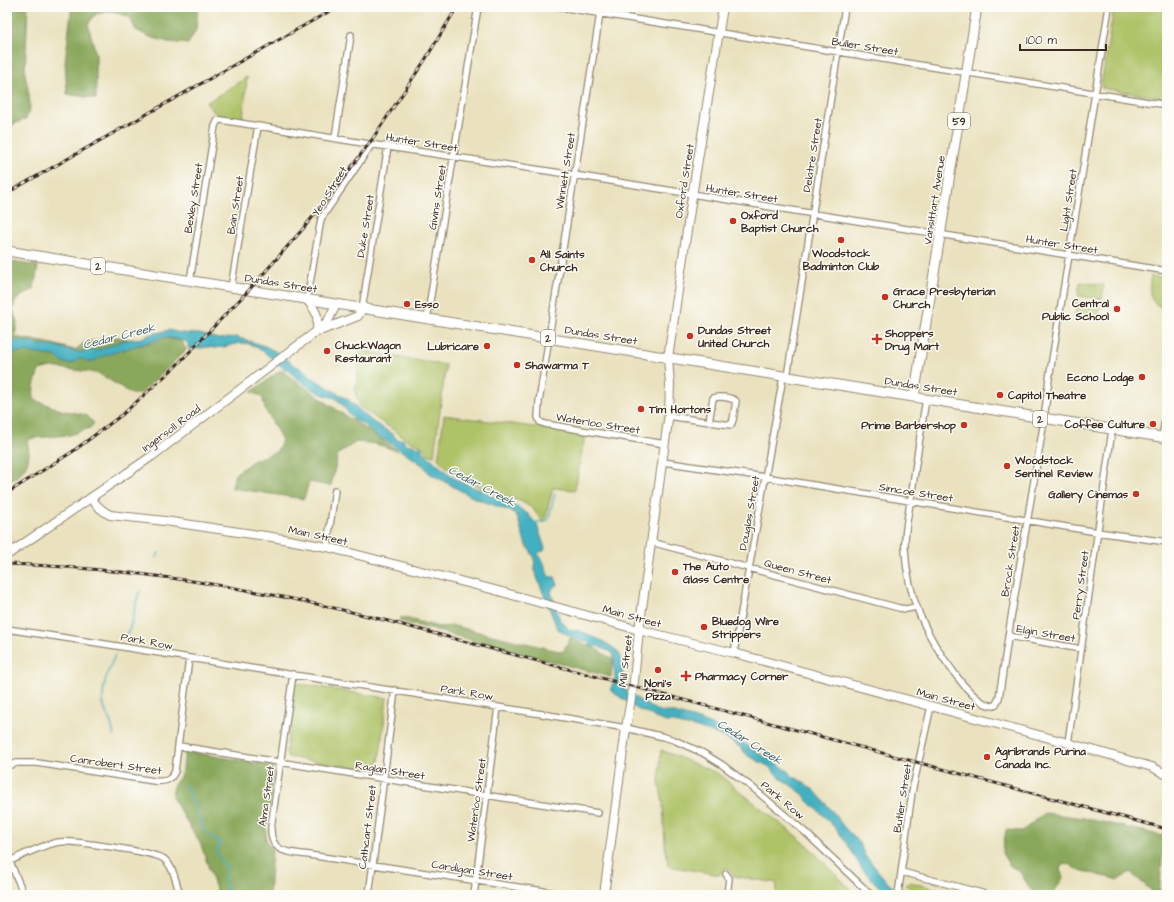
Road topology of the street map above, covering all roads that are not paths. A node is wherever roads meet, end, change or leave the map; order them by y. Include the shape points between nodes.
1 (478, 7) edge
2 (560, 7) edge
3 (601, 7) edge
4 (723, 7) edge
5 (845, 7) edge
6 (977, 7) edge
7 (1109, 7) edge
8 (600, 14) junction
9 (719, 32) junction
10 (351, 35) dead end
11 (838, 52) junction
12 (966, 72) junction
13 (1095, 94) junction
14 (1167, 105) edge
15 (218, 120) joint
16 (258, 126) junction
17 (335, 138) junction
18 (372, 144) junction
19 (388, 146) junction
20 (454, 157) junction
21 (574, 175) junction
22 (693, 195) junction
23 (812, 214) junction
24 (941, 234) junction
25 (7, 251) edge
26 (1069, 256) junction
27 (1167, 272) edge
28 (190, 281) junction
29 (231, 288) junction
30 (307, 300) junction
31 (336, 305) junction
32 (362, 309) junction
33 (427, 319) junction
34 (317, 331) junction
35 (548, 338) junction
36 (668, 358) junction
37 (785, 377) junction
38 (914, 397) junction
39 (926, 399) junction
40 (1167, 408) edge
41 (668, 416) junction
42 (1044, 419) junction
43 (709, 422) junction
44 (1112, 430) junction
45 (1165, 438) edge
46 (665, 444) junction
47 (662, 462) junction
48 (766, 477) junction
49 (335, 490) dead end
50 (91, 499) junction
51 (910, 501) junction
52 (1027, 521) junction
53 (1097, 532) junction
54 (651, 542) junction
55 (1167, 542) edge
56 (328, 547) junction
57 (7, 556) edge
58 (750, 569) junction
59 (916, 607) junction
60 (7, 629) edge
61 (640, 630) junction
62 (1008, 636) junction
63 (1081, 649) junction
64 (734, 653) junction
65 (189, 658) junction
66 (293, 674) junction
67 (395, 690) junction
68 (931, 706) junction
69 (498, 707) junction
70 (626, 728) junction
71 (1068, 743) junction
72 (179, 746) junction
73 (281, 763) junction
74 (7, 766) edge
75 (1167, 775) edge
76 (384, 779) junction
77 (487, 795) junction
78 (598, 813) dead end
79 (8, 858) edge
80 (372, 865) junction
81 (902, 872) junction
82 (726, 874) dead end
83 (476, 880) junction
84 (899, 892) edge
85 (24, 895) edge
86 (180, 895) edge
87 (369, 895) edge
88 (474, 895) edge
89 (569, 895) edge
90 (604, 895) edge
91 (727, 895) edge
92 (870, 895) edge
93 (989, 895) edge

1 - 20 street, Givins Street
2 - 8 street, Buller Street
3 - 8 street, Winniett Street
4 - 9 main road, Oxford Street
5 - 11 street, Delatre Street
6 - 12 main road, Vansittart Avenue / 59
7 - 13 street, Light Street
8 - 9 street, Buller Street
8 - 21 street, Winniett Street
9 - 11 street, Buller Street
9 - 22 main road, Oxford Street
10 - 17 street
11 - 12 street, Buller Street
11 - 23 street, Delatre Street
12 - 13 street, Buller Street
12 - 24 main road, Vansittart Avenue / 59
13 - 14 street, Buller Street
13 - 26 street, Light Street
15 - 16 street, Hunter Street
15 - 28 street, Bexley Street
16 - 17 street, Hunter Street
16 - 29 street, Bain Street
17 - 18 street, Hunter Street
18 - 19 street, Hunter Street
18 - 30 street, Yeo Street via 321,219
19 - 20 street, Hunter Street
19 - 32 street, Duke Street
20 - 21 street, Hunter Street
20 - 33 street, Givins Street
21 - 22 street, Hunter Street
21 - 35 street, Winniett Street
22 - 23 street, Hunter Street
22 - 36 main road, Oxford Street
23 - 24 street, Hunter Street
23 - 37 street, Delatre Street
24 - 26 street, Hunter Street
24 - 38 main road, Vansittart Avenue / 59
25 - 28 main road, Dundas Street / 2
26 - 27 street, Hunter Street
26 - 42 street, Light Street
28 - 29 main road, Dundas Street / 2
29 - 30 main road, Dundas Street / 2
30 - 31 main road, Dundas Street / 2
30 - 34 main road via 316,310
31 - 32 main road, Dundas Street / 2
31 - 34 main road, Ingersoll Road via 328,322
32 - 33 main road, Dundas Street / 2
32 - 34 main road via 358,316
33 - 35 main road, Dundas Street / 2
34 - 50 main road, Ingersoll Road
35 - 36 main road, Dundas Street / 2
35 - 46 street, Waterloo Street via 538,414 540,422
36 - 37 main road, Dundas Street / 2
36 - 41 main road, Mill Street
37 - 38 main road, Dundas Street / 2
37 - 48 street, Douglas Street
38 - 39 main road, Dundas Street / 2
39 - 42 main road, Dundas Street / 2
39 - 51 street
40 - 45 street
41 - 43 street
41 - 46 main road, Mill Street
42 - 44 main road, Dundas Street / 2
42 - 52 street, Brock Street
43 - 43 street via 732,424 736,401 715,396
44 - 45 main road, Dundas Street / 2
44 - 53 street, Perry Street
46 - 47 main road, Mill Street
47 - 48 street, Simcoe Street
47 - 54 main road, Mill Street
48 - 51 street, Simcoe Street
48 - 58 street, Douglas Street
49 - 56 street
50 - 56 main road, Main Street via 110,515 272,536
50 - 57 main road, Ingersoll Road
51 - 52 street, Simcoe Street
51 - 59 street via 905,549
52 - 53 street, Simcoe Street
52 - 62 street, Brock Street
53 - 55 street, Simcoe Street
53 - 63 street, Perry Street
54 - 58 street, Queen Street
54 - 61 main road, Mill Street
56 - 61 main road, Main Street
58 - 59 street, Queen Street via 906,610
58 - 64 street, Douglas Street
59 - 62 street, Brock Street via 940,655 957,678 989,706 998,702
60 - 65 street, Park Row
61 - 64 main road, Main Street
61 - 70 main road, Mill Street
62 - 63 street, Elgin Street
63 - 71 street, Perry Street
64 - 68 main road, Main Street
65 - 66 street, Park Row
65 - 72 street, Canrobert Street
66 - 67 street, Park Row
66 - 73 street, Alma Street
67 - 69 street, Park Row
67 - 76 street, Cathcart Street
68 - 71 main road, Main Street
68 - 81 street, Butler Street via 915,774
69 - 70 street, Park Row
69 - 77 street, Waterloo Street
70 - 90 main road, Mill Street
70 - 92 street, Park Row via 674,740 721,764 806,832
71 - 75 main road, Main Street via 1152,767
72 - 73 street, Raglan Street
72 - 74 street, Canrobert Street via 174,775 161,782 38,763 17,763
73 - 76 street, Raglan Street
73 - 80 street, Alma Street via 271,828 275,845 282,850
76 - 77 street, Raglan Street
76 - 80 street, Cathcart Street
77 - 78 street, Raglan Street
77 - 83 street, Waterloo Street
79 - 85 street
79 - 86 street via 63,842 148,853 161,857 170,866
80 - 83 street, Cardigan Street
80 - 87 street, Cathcart Street
81 - 84 street, Butler Street
81 - 93 street
82 - 91 street via 730,878
83 - 88 street, Waterloo Street
83 - 89 street, Cardigan Street

